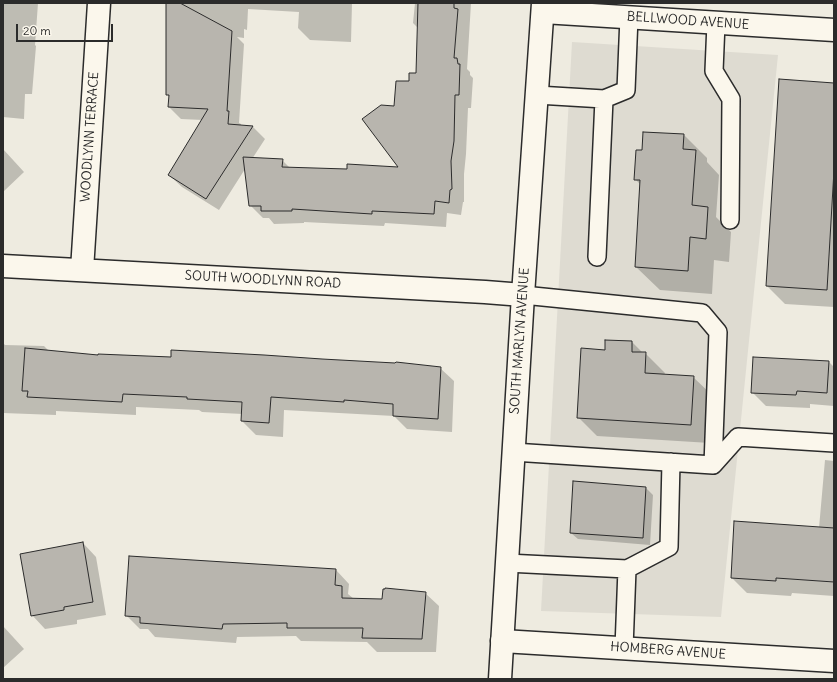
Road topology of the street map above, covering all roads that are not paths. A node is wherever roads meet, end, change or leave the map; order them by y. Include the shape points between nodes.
1 (98, 3) edge
2 (543, 7) edge
3 (630, 17) junction
4 (716, 22) junction
5 (834, 30) edge
6 (537, 95) junction
7 (604, 99) junction
8 (730, 220) dead end
9 (597, 257) dead end
10 (3, 266) edge
11 (82, 270) junction
12 (523, 295) junction
13 (834, 443) edge
14 (513, 452) junction
15 (671, 462) junction
16 (712, 465) junction
17 (507, 563) junction
18 (626, 569) junction
19 (502, 641) junction
20 (624, 648) junction
21 (834, 661) edge
22 (500, 679) edge

1 - 11 street, WOODLYNN TERRACE
2 - 3 street, BELLWOOD AVENUE
2 - 6 street, SOUTH MARLYN AVENUE
3 - 4 street, BELLWOOD AVENUE
3 - 7 lane via 626,90
4 - 5 street, BELLWOOD AVENUE
4 - 8 lane via 714,71 731,99
6 - 7 lane
6 - 12 street, SOUTH MARLYN AVENUE
7 - 9 lane
10 - 11 street, SOUTH WOODLYNN ROAD
11 - 12 street, SOUTH WOODLYNN ROAD
12 - 14 street, SOUTH MARLYN AVENUE
12 - 16 lane via 702,313 718,332
13 - 16 lane via 738,438
14 - 15 lane
14 - 17 street, SOUTH MARLYN AVENUE
15 - 16 lane
15 - 18 lane via 669,547
17 - 18 lane
17 - 19 street, SOUTH MARLYN AVENUE
18 - 20 lane
19 - 20 street, HOMBERG AVENUE
19 - 22 street, SOUTH MARLYN AVENUE
20 - 21 street, HOMBERG AVENUE

